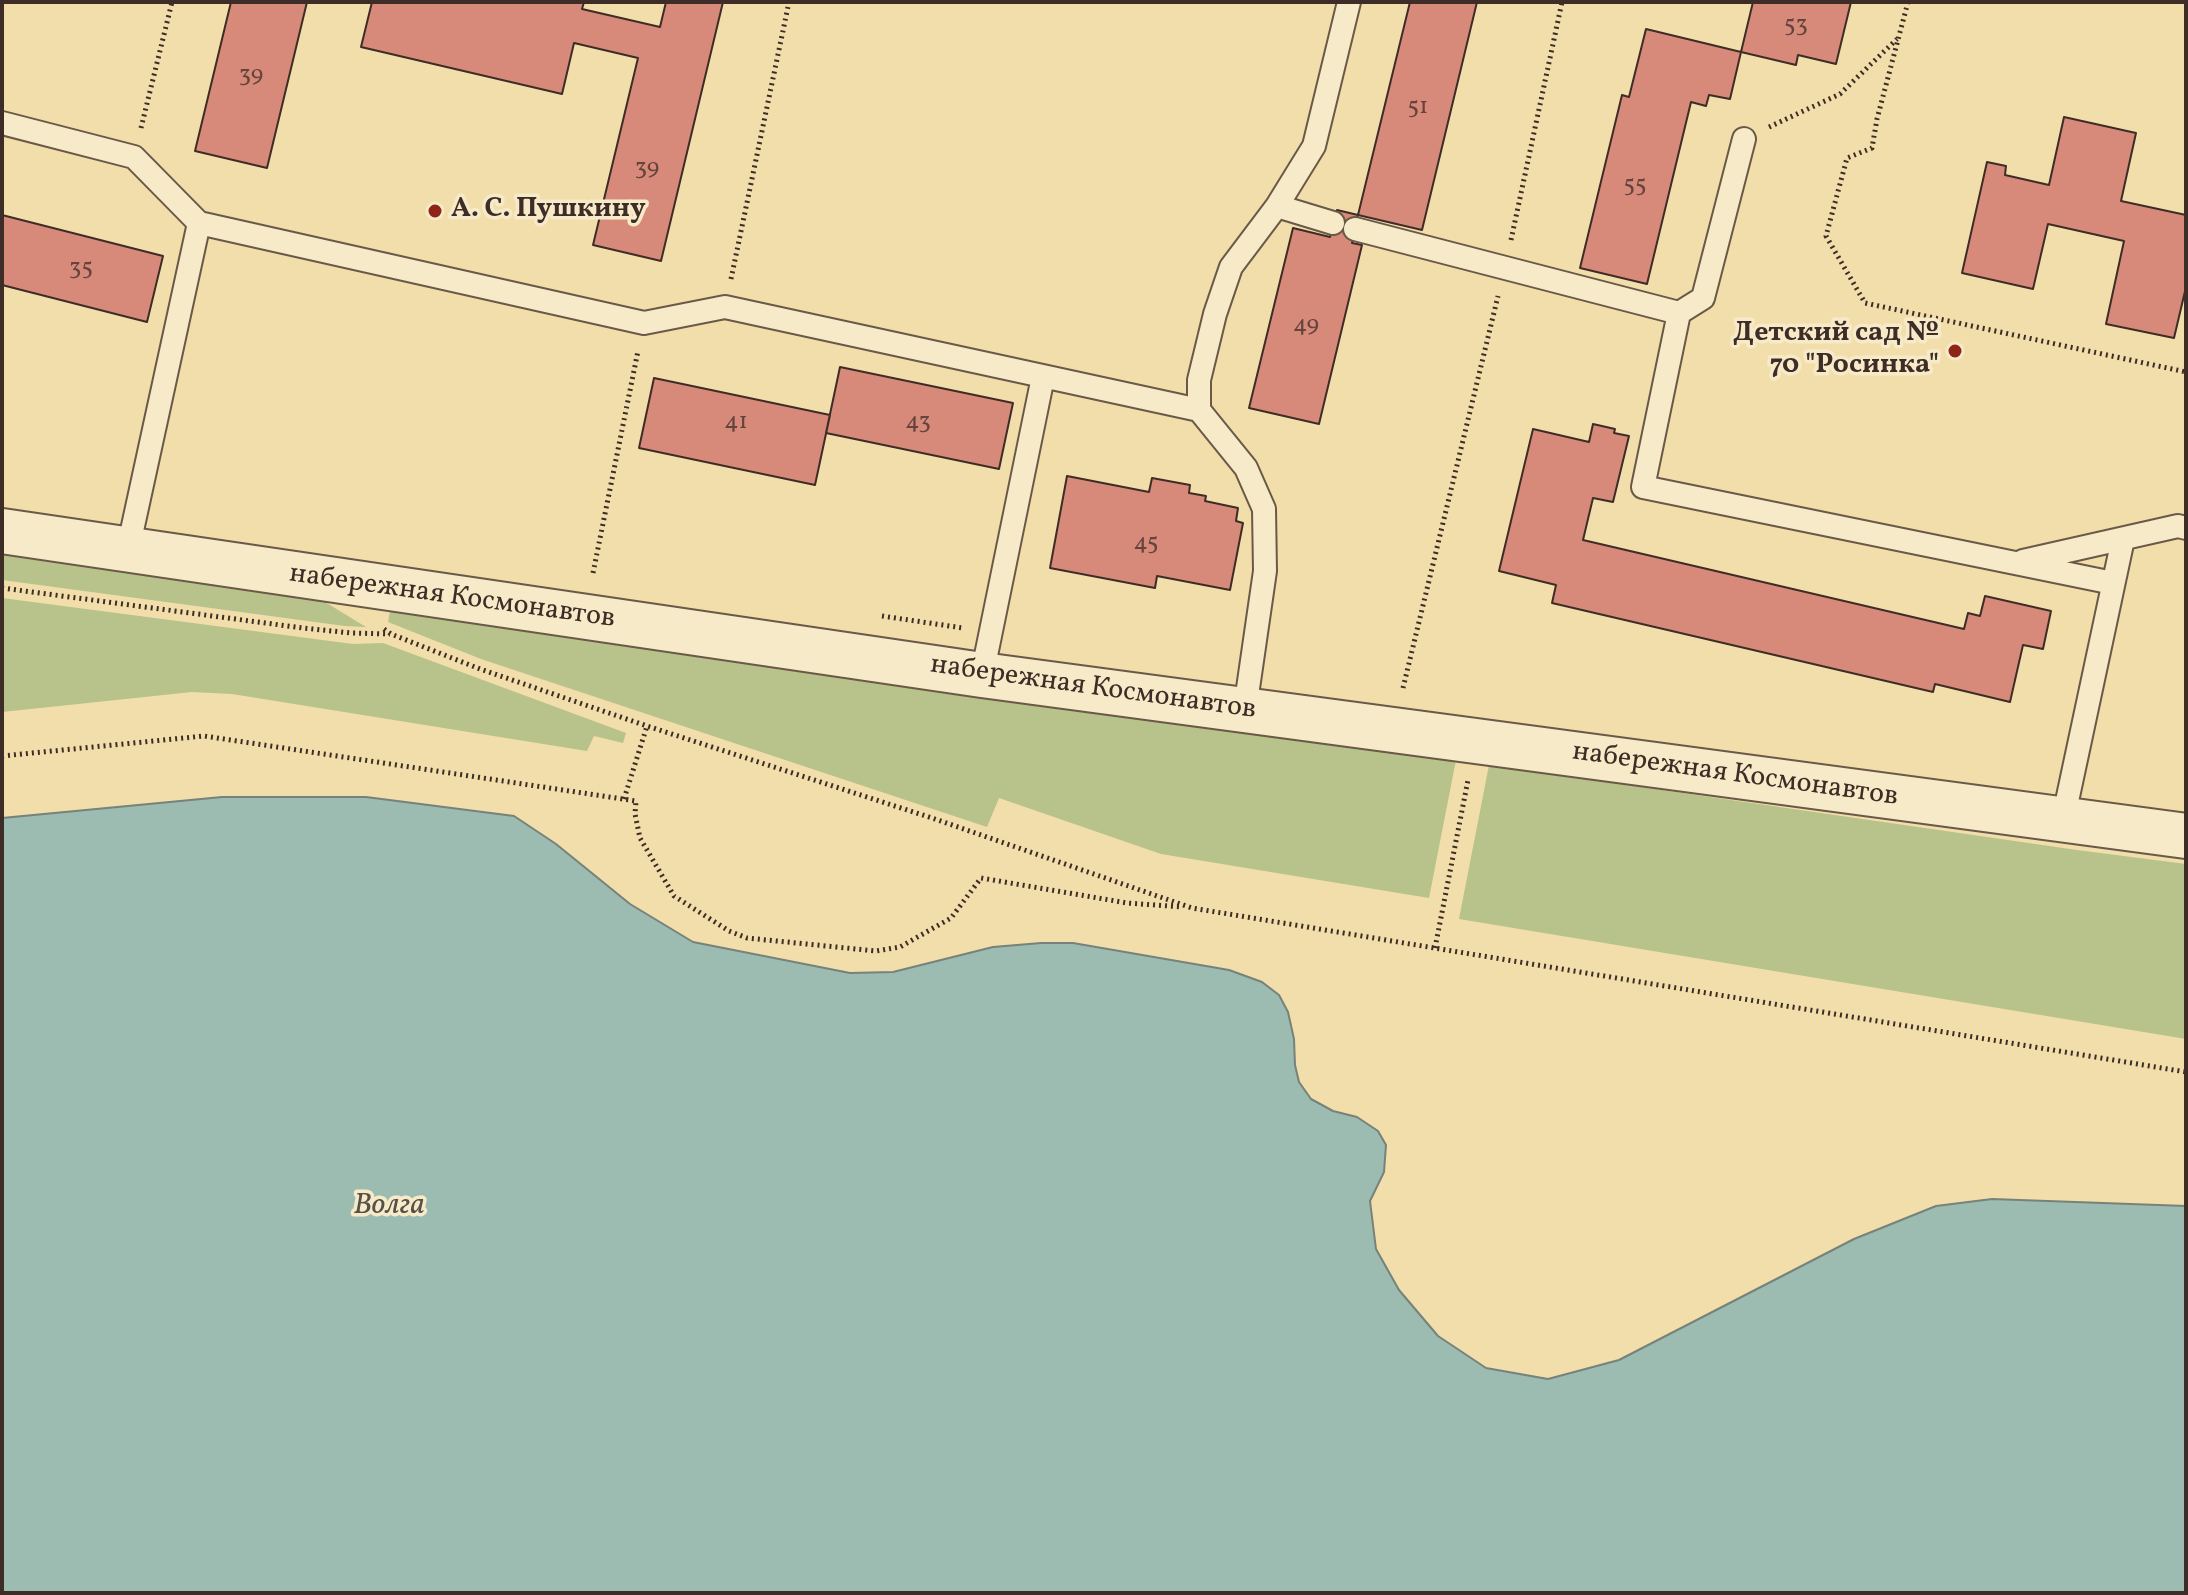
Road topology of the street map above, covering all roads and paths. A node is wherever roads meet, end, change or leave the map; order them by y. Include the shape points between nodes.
1 (172, 2) edge
2 (789, 2) edge
3 (1349, 2) edge
4 (1562, 2) edge
5 (1908, 2) edge
6 (1898, 38) junction
7 (2, 123) edge
8 (1744, 139) joint
9 (134, 157) junction
10 (1277, 206) junction
11 (199, 223) junction
12 (1505, 268) junction
13 (725, 307) junction
14 (1679, 313) junction
15 (644, 323) junction
16 (2186, 372) edge
17 (1043, 377) junction
18 (1199, 410) junction
19 (2186, 528) edge
20 (2, 531) edge
21 (2123, 539) junction
22 (128, 549) junction
23 (2015, 563) junction
24 (593, 573) dead end
25 (2113, 583) junction
26 (2, 588) edge
27 (868, 614) dead end
28 (379, 625) dead end
29 (991, 632) junction
30 (391, 634) junction
31 (982, 675) junction
32 (1403, 688) dead end
33 (1245, 709) junction
34 (647, 726) junction
35 (2, 756) edge
36 (1466, 792) dead end
37 (624, 799) junction
38 (2063, 820) junction
39 (2186, 836) edge
40 (1192, 908) junction
41 (1435, 948) junction
42 (2186, 1072) edge

1 - 9 path
2 - 13 path
3 - 10 lane via 1314,146
4 - 12 path
5 - 6 path
6 - 8 path via 1840,94
6 - 16 path via 1872,148 1847,158 1826,236 1865,303
7 - 9 lane
8 - 14 lane via 1703,298
9 - 11 lane
10 - 12 lane
10 - 18 lane via 1231,267 1199,380
11 - 15 lane
11 - 22 lane
12 - 14 lane
12 - 32 path
13 - 15 lane
13 - 17 lane
14 - 23 lane via 1643,487
15 - 24 path
17 - 18 lane
17 - 29 lane
18 - 33 lane via 1246,468 1264,509 1265,571
19 - 21 lane
20 - 22 street, набережная Космонавтов
21 - 23 lane
21 - 25 lane
22 - 31 street, набережная Космонавтов
23 - 25 lane
25 - 38 lane
26 - 30 path via 303,628
27 - 29 path
28 - 30 path
29 - 31 lane
30 - 34 path
31 - 33 street, набережная Космонавтов
33 - 38 street, набережная Космонавтов
34 - 37 path
34 - 40 path
35 - 37 path via 204,736
36 - 41 path
37 - 40 path via 636,801 640,838 674,896 747,938 876,951 900,947 951,918 981,878 1127,903
38 - 39 street, набережная Космонавтов
40 - 41 path
41 - 42 path

